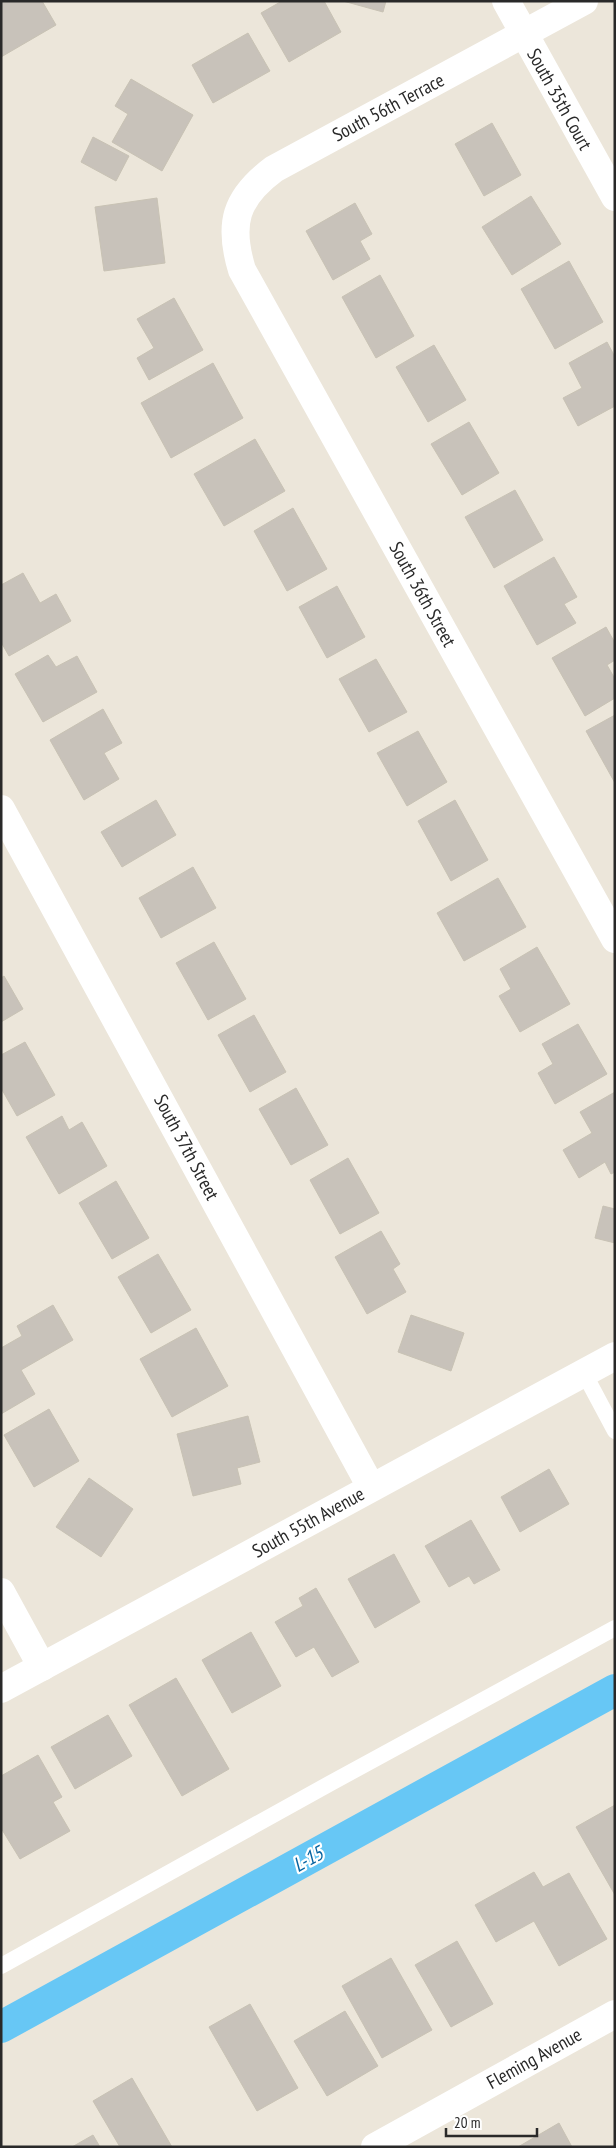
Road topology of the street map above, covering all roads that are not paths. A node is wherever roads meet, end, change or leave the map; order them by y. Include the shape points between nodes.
1 (506, 1) edge
2 (584, 1) edge
3 (524, 34) junction
4 (615, 197) edge
5 (235, 247) joint
6 (1, 809) edge
7 (615, 939) edge
8 (615, 1356) edge
9 (584, 1373) junction
10 (615, 1431) edge
11 (371, 1487) junction
12 (1, 1592) edge
13 (615, 1628) edge
14 (42, 1667) junction
15 (1, 1689) edge
16 (1, 1966) edge
17 (615, 2014) edge
18 (374, 2147) edge

1 - 3 street, South 35th Court
2 - 3 street, South 56th Terrace
3 - 4 street, South 35th Court
3 - 5 street, South 56th Terrace via 274,169 255,183 242,202 235,224
5 - 7 street, South 36th Street via 242,270
6 - 11 street, South 37th Street
8 - 9 street, South 55th Avenue
9 - 10 lane
9 - 11 street, South 55th Avenue
11 - 14 street, South 55th Avenue
12 - 14 street
13 - 16 lane
14 - 15 street, South 55th Avenue
17 - 18 street, Fleming Avenue

